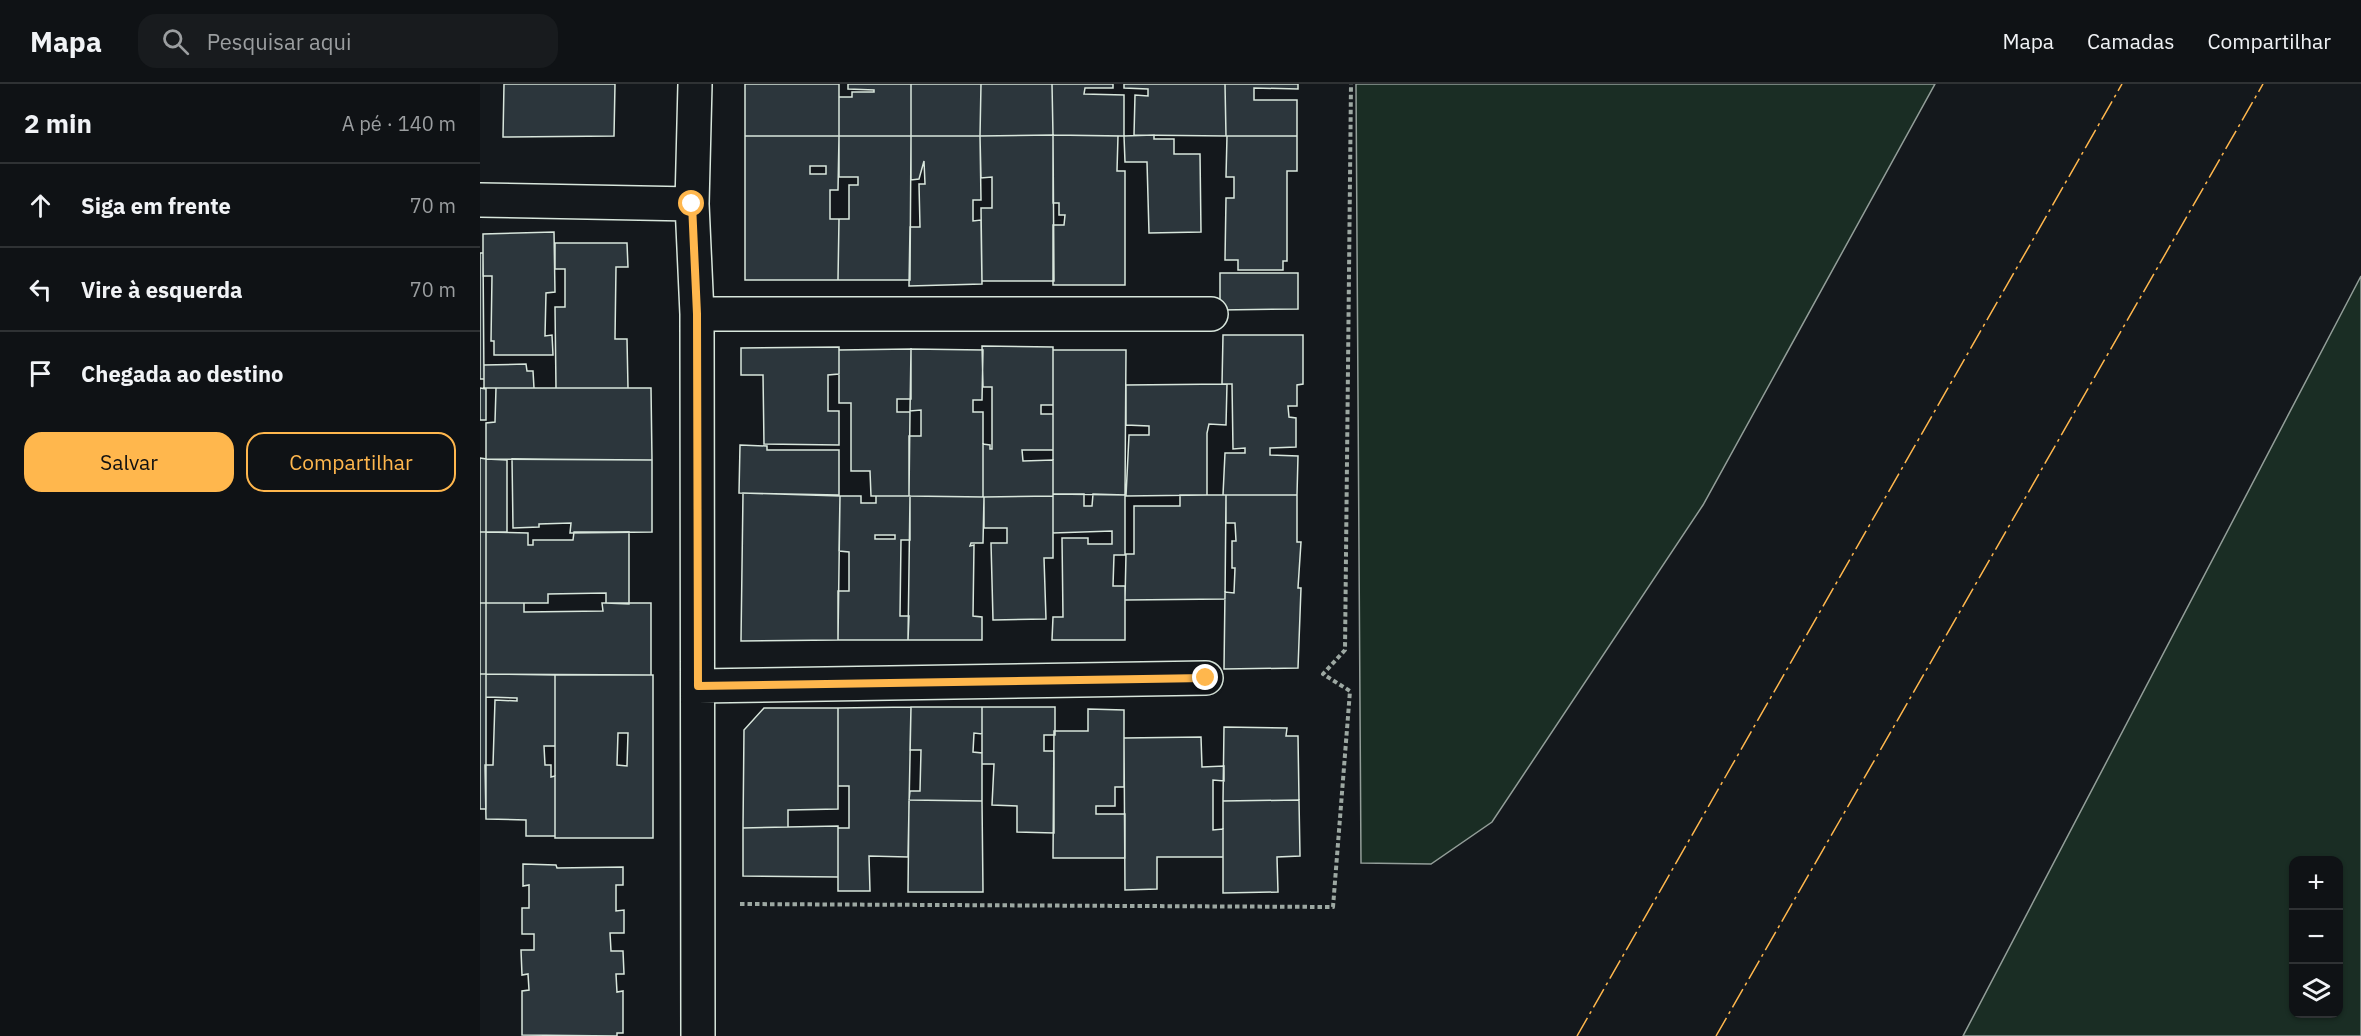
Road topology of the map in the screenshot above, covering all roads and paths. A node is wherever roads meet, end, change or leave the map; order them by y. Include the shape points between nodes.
1 (695, 84) edge
2 (480, 200) edge
3 (692, 204) junction
4 (697, 314) junction
5 (1211, 314) dead end
6 (1206, 678) dead end
7 (698, 686) junction
8 (698, 1036) edge

1 - 3 street
2 - 3 street
3 - 4 street
4 - 5 street
4 - 7 street
6 - 7 street
7 - 8 street

